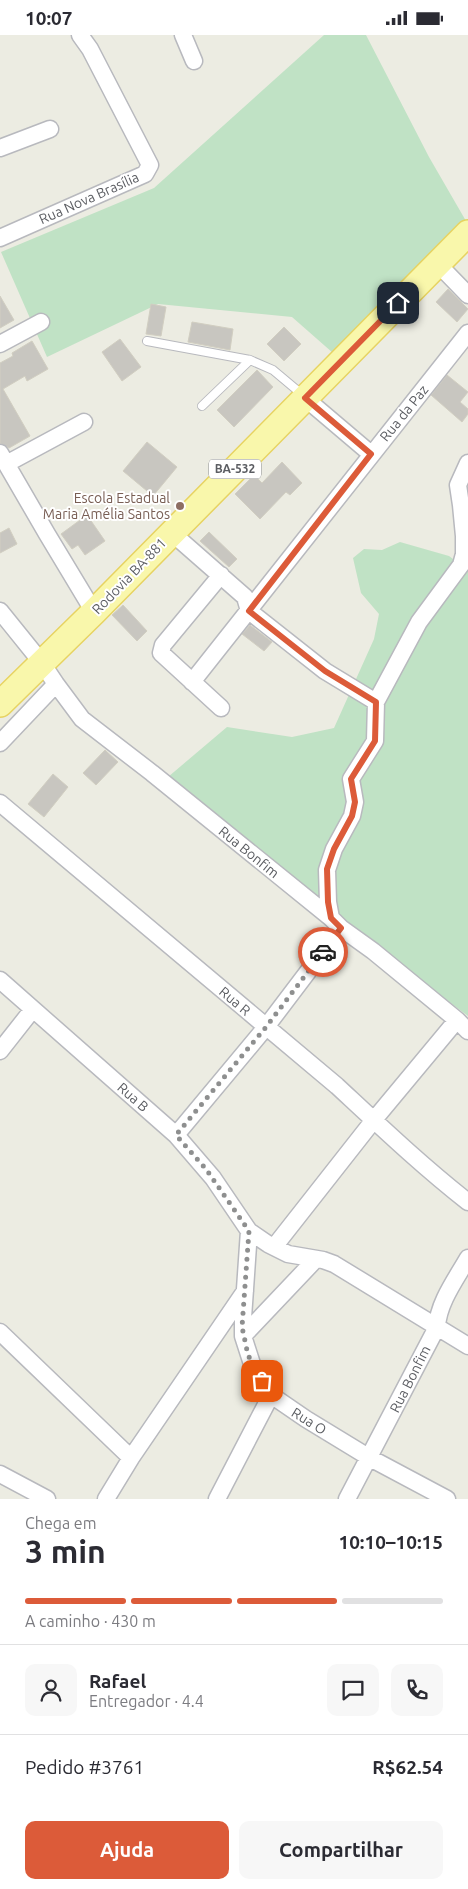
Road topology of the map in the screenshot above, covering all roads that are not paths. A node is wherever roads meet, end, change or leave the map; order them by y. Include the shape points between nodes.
1 (80, 35) edge
2 (183, 35) edge
3 (194, 61) dead end
4 (50, 129) dead end
5 (0, 148) edge
6 (468, 233) edge
7 (0, 238) edge
8 (437, 263) junction
9 (468, 295) edge
10 (41, 322) dead end
11 (468, 333) edge
12 (147, 341) dead end
13 (0, 344) edge
14 (250, 360) junction
15 (305, 398) junction
16 (202, 406) dead end
17 (84, 422) dead end
18 (371, 454) junction
19 (3, 458) edge
20 (468, 463) edge
21 (172, 533) junction
22 (221, 575) junction
23 (0, 611) edge
24 (249, 611) junction
25 (94, 612) junction
26 (42, 663) junction
27 (192, 682) junction
28 (56, 685) junction
29 (376, 702) junction
30 (0, 704) edge
31 (221, 708) dead end
32 (0, 743) edge
33 (0, 803) edge
34 (336, 923) junction
35 (0, 980) edge
36 (33, 1009) junction
37 (463, 1025) edge
38 (266, 1027) junction
39 (0, 1051) edge
40 (373, 1121) junction
41 (176, 1135) junction
42 (468, 1202) edge
43 (249, 1231) junction
44 (274, 1247) junction
45 (468, 1258) edge
46 (316, 1259) junction
47 (245, 1291) junction
48 (437, 1327) junction
49 (0, 1333) edge
50 (243, 1336) junction
51 (468, 1346) edge
52 (271, 1395) junction
53 (132, 1457) junction
54 (370, 1458) junction
55 (0, 1474) edge
56 (47, 1499) edge
57 (106, 1499) edge
58 (217, 1499) edge
59 (347, 1499) edge
60 (447, 1499) edge

1 - 7 street, Rua Nova Brasília via 150,165 145,174
2 - 3 street
4 - 5 street
6 - 8 main road, Rodovia BA-881 / BA-532
8 - 9 street
8 - 15 main road, Rodovia BA-881 / BA-532
10 - 13 street
11 - 18 street, Rua da Paz
12 - 14 lane
14 - 15 lane via 273,370
14 - 16 lane
15 - 18 street
15 - 21 main road, Rodovia BA-881 / BA-532
17 - 19 street
18 - 24 street, Rua da Paz
19 - 25 street
20 - 29 street via 458,485 464,537 461,565 419,622
21 - 22 street
21 - 25 main road, Rodovia BA-881 / BA-532
22 - 24 street via 245,597
22 - 27 street via 161,652
23 - 26 street, Rua Bonfim
24 - 27 street, Rua da Paz
24 - 29 street via 325,671
25 - 26 main road, Rodovia BA-881 / BA-532
26 - 28 street, Rua Bonfim
26 - 30 main road, Rodovia BA-881 / BA-532
27 - 31 street
28 - 32 street
28 - 34 street, Rua Bonfim via 82,719
29 - 34 street via 375,741 351,779 355,802 352,816 328,862 326,882
33 - 38 street, Rua R
34 - 37 street, Rua Bonfim
34 - 38 street
35 - 36 street, Rua B
36 - 39 street
36 - 41 street, Rua B
37 - 40 street
38 - 40 street, Rua R via 337,1086
38 - 41 street
40 - 42 street, Rua R
40 - 44 street
41 - 43 street, Rua B via 213,1178
43 - 44 street
43 - 47 street, Rua O
44 - 46 street via 293,1256
45 - 48 street, Rua Bonfim via 441,1307
46 - 48 street via 339,1266
46 - 50 street
47 - 50 street, Rua O
47 - 53 street
48 - 51 street
48 - 54 street, Rua Bonfim
49 - 53 street
50 - 52 street, Rua O via 252,1364
52 - 54 street, Rua O
52 - 58 street
53 - 57 street
54 - 59 street, Rua Bonfim
54 - 60 street, Rua O
55 - 56 street

